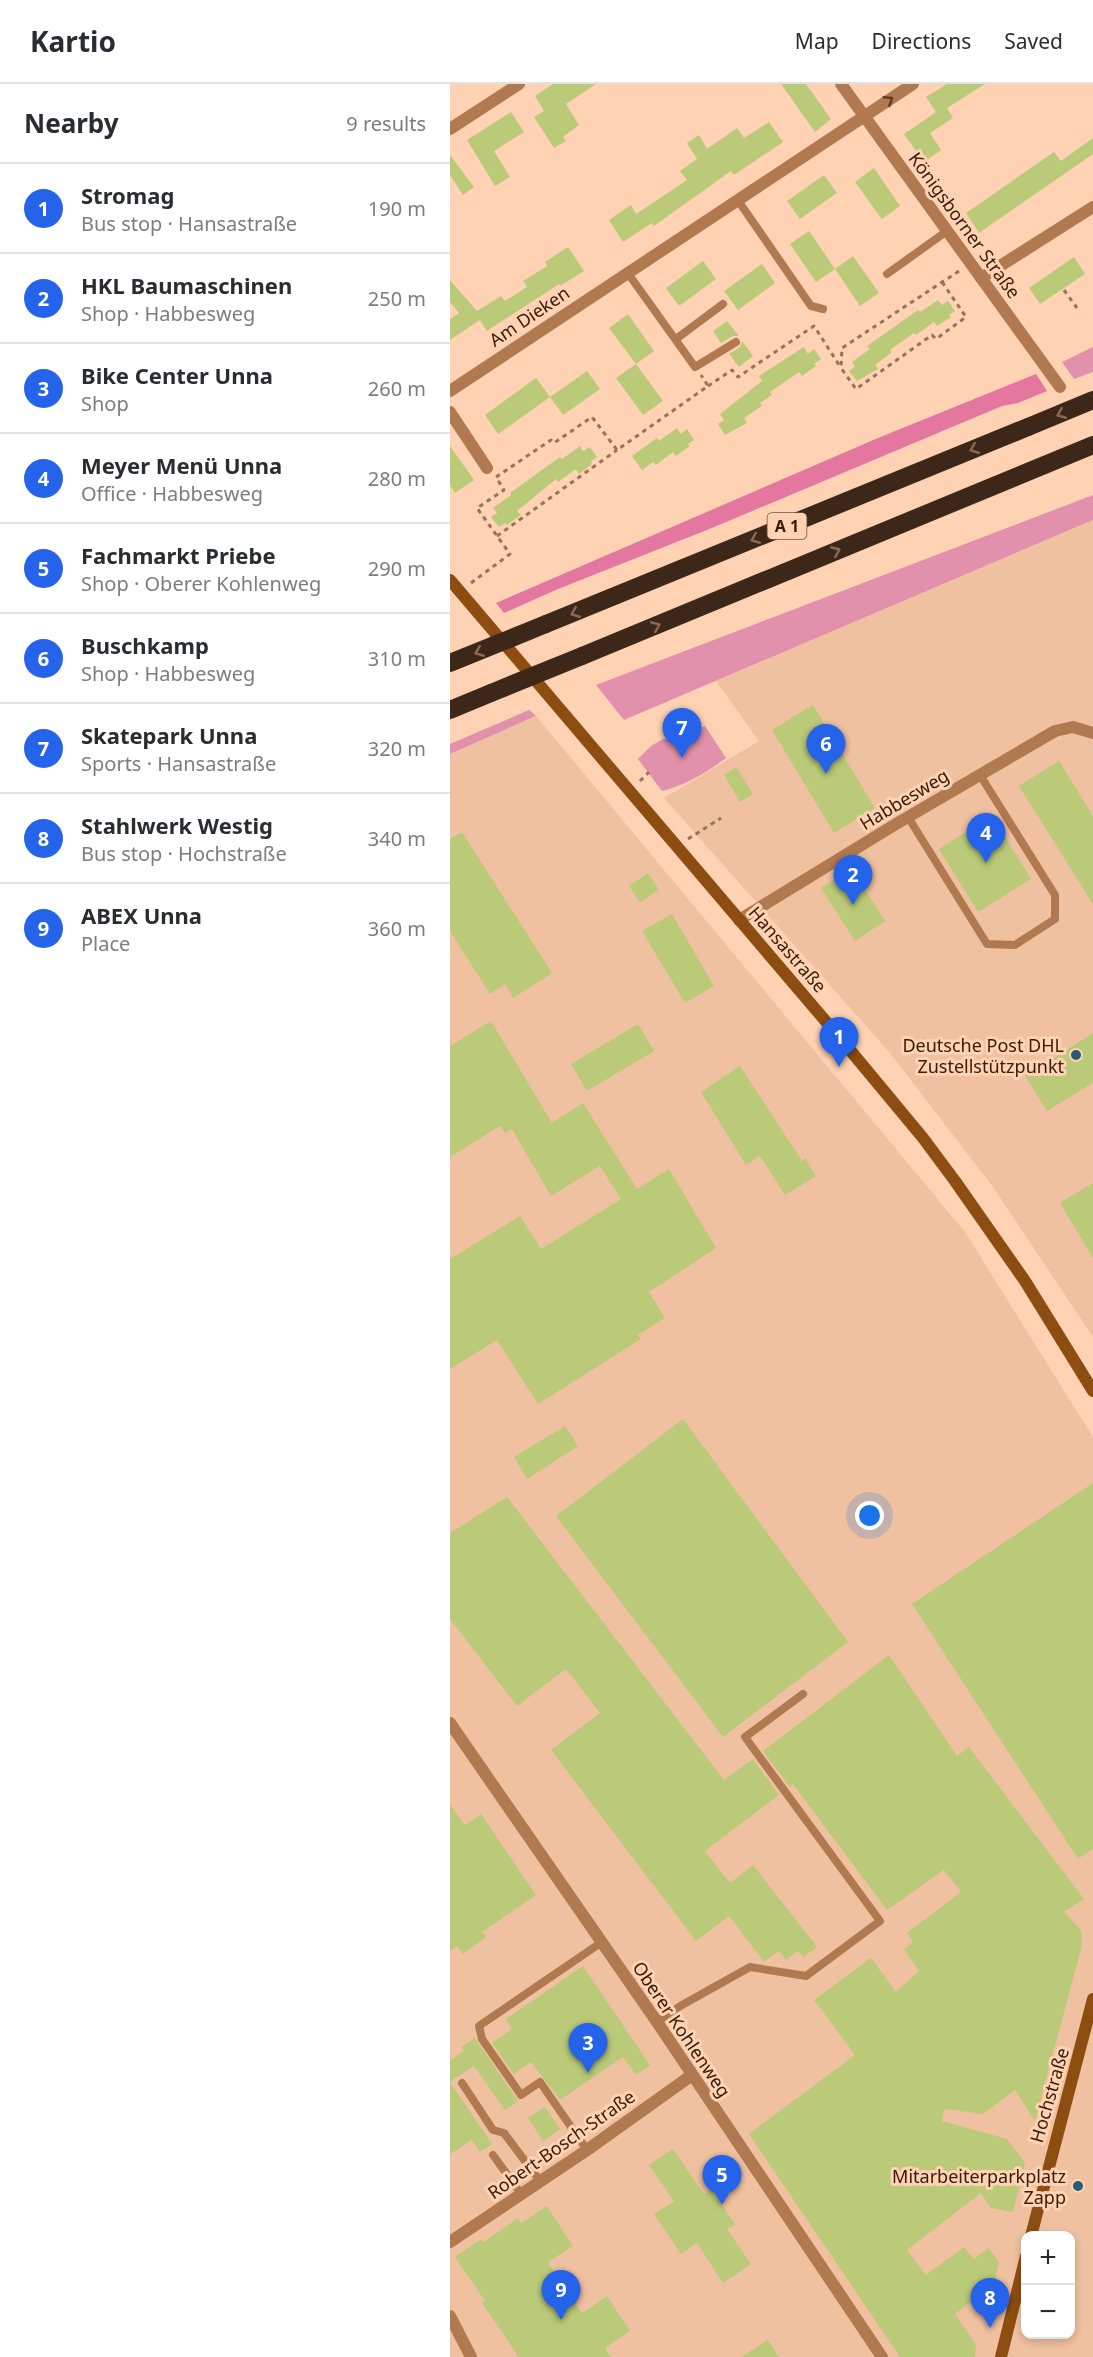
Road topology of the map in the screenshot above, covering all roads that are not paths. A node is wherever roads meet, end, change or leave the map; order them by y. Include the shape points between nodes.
1 (519, 84) edge
2 (841, 84) edge
3 (913, 84) edge
4 (864, 117) junction
5 (450, 129) edge
6 (736, 199) junction
7 (1093, 207) edge
8 (947, 231) junction
9 (627, 272) junction
10 (887, 274) dead end
11 (981, 278) junction
12 (723, 304) dead end
13 (823, 309) dead end
14 (676, 339) junction
15 (736, 342) dead end
16 (1060, 387) dead end
17 (450, 391) edge
18 (1093, 400) edge
19 (450, 412) edge
20 (1093, 445) edge
21 (487, 468) dead end
22 (450, 580) edge
23 (450, 663) edge
24 (450, 710) edge
25 (1093, 733) edge
26 (980, 775) junction
27 (908, 817) junction
28 (740, 920) junction
29 (1093, 1391) edge
30 (803, 1694) dead end
31 (450, 1723) edge
32 (602, 1942) junction
33 (1093, 1999) edge
34 (657, 2022) junction
35 (692, 2075) junction
36 (462, 2083) dead end
37 (587, 2150) junction
38 (493, 2156) dead end
39 (540, 2181) junction
40 (520, 2194) junction
41 (1032, 2231) edge
42 (450, 2242) edge
43 (1021, 2276) edge
44 (450, 2316) edge
45 (471, 2357) edge
46 (882, 2357) edge
47 (1001, 2357) edge

1 - 5 street
2 - 4 street, Königsborner Straße
4 -> 3 street, Am Dieken
4 - 6 street, Am Dieken
4 - 8 street, Königsborner Straße
6 - 9 street, Am Dieken
6 - 13 lane via 811,306
7 - 11 street
8 - 10 lane
8 - 11 street, Königsborner Straße
9 - 14 lane
9 - 17 street, Am Dieken
11 - 16 street, Königsborner Straße
12 - 14 lane
14 - 15 lane via 695,366
18 -> 23 highway, A 1, bridge
19 - 21 street
24 -> 20 highway, A 1, bridge
22 - 28 main road, Hansastraße
25 - 26 street, Habbesweg via 1073,727 1055,731
26 - 27 street, Habbesweg
26 - 27 lane via 1055,896 1055,919 1015,945 987,944
27 - 28 street, Habbesweg
28 - 29 main road, Hansastraße via 956,1181 1025,1281
30 - 34 lane via 745,1737 880,1921 806,1976 750,1967
31 - 32 street, Oberer Kohlenweg
32 - 34 street, Oberer Kohlenweg
32 - 37 lane via 479,2026 482,2039 521,2095 540,2082
33 - 41 main road, Hochstraße
34 - 35 street, Oberer Kohlenweg
35 - 37 street, Robert-Bosch-Straße
35 - 46 street, Oberer Kohlenweg
36 - 39 lane via 493,2130 504,2133
37 - 39 street, Robert-Bosch-Straße
38 - 40 lane
39 - 40 street, Robert-Bosch-Straße
40 - 42 street, Robert-Bosch-Straße
43 - 47 main road
44 - 45 street

